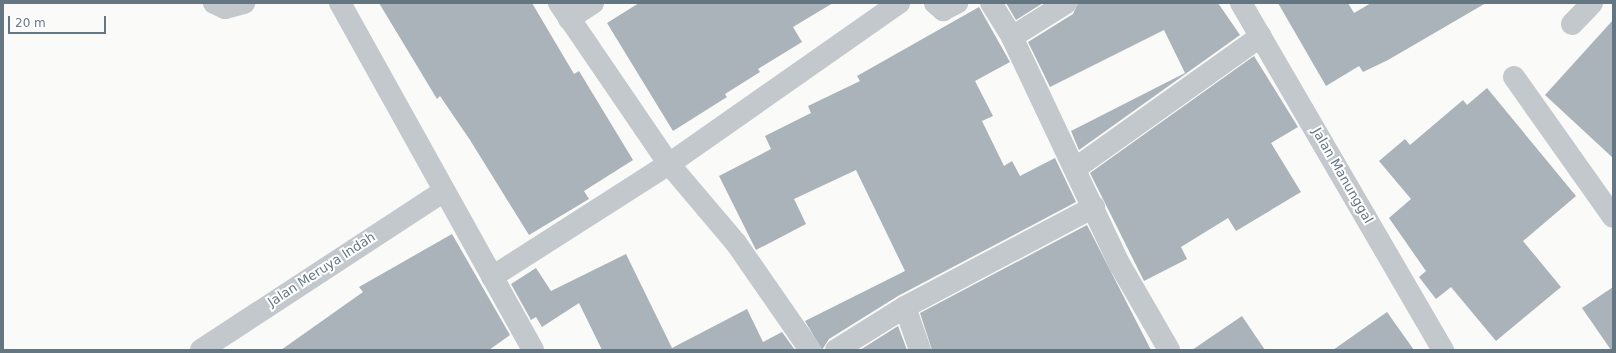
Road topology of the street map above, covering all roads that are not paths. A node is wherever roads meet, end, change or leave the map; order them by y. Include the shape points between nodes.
1 (214, 3) edge
2 (244, 3) edge
3 (340, 3) edge
4 (593, 3) edge
5 (899, 3) edge
6 (935, 3) edge
7 (957, 3) edge
8 (991, 3) edge
9 (1066, 3) edge
10 (1241, 3) edge
11 (1592, 3) edge
12 (564, 11) edge
13 (1572, 24) dead end
14 (1261, 36) junction
15 (1012, 37) junction
16 (1514, 77) dead end
17 (669, 164) junction
18 (1076, 168) junction
19 (444, 191) junction
20 (1094, 207) junction
21 (1613, 217) edge
22 (492, 278) junction
23 (905, 307) junction
24 (1439, 349) edge
25 (201, 350) edge
26 (533, 350) edge
27 (810, 350) edge
28 (836, 350) edge
29 (920, 350) edge
30 (1169, 350) edge

1 - 2 street via 225,8
3 - 19 street
4 - 12 street
5 - 17 street
6 - 7 street via 943,10
8 - 15 street
9 - 15 street
10 - 14 street, Jalan Manunggal
11 - 13 street
12 - 17 street
14 - 18 street
14 - 24 street, Jalan Manunggal
15 - 18 street
16 - 21 street
17 - 22 street
17 - 27 street via 736,243
18 - 20 street
19 - 22 street
19 - 25 street, Jalan Meruya Indah
20 - 23 street
20 - 30 street via 1120,265
22 - 26 street
23 - 28 street
23 - 29 street

